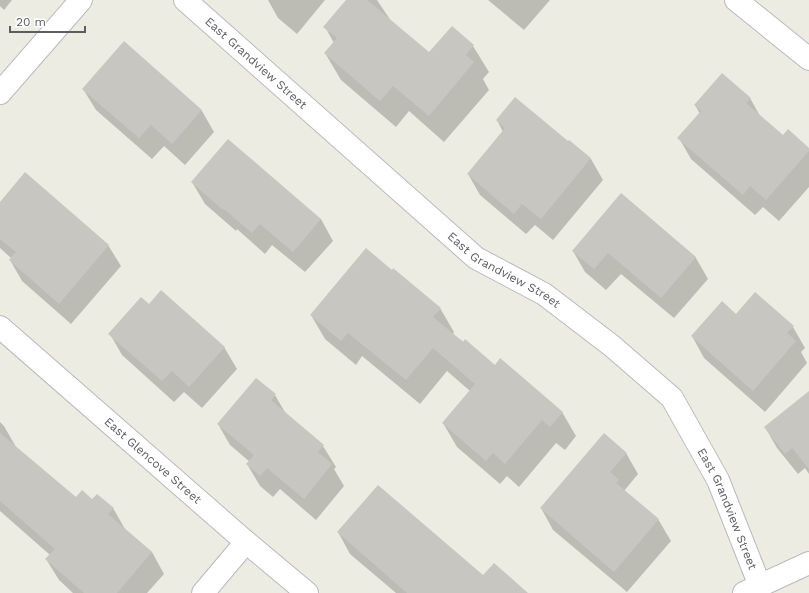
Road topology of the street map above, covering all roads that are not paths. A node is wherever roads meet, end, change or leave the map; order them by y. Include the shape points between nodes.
1 (81, 0) edge
2 (185, 0) edge
3 (736, 0) edge
4 (809, 60) edge
5 (2, 86) edge
6 (0, 327) edge
7 (246, 542) junction
8 (809, 563) edge
9 (752, 590) edge
10 (203, 593) edge
11 (307, 593) edge

1 - 5 street
2 - 9 street, East Grandview Street via 476,258 544,294 612,346 672,398 718,480
3 - 4 street
6 - 7 street, East Glencove Street
7 - 10 street
7 - 11 street, East Glencove Street
8 - 9 street

